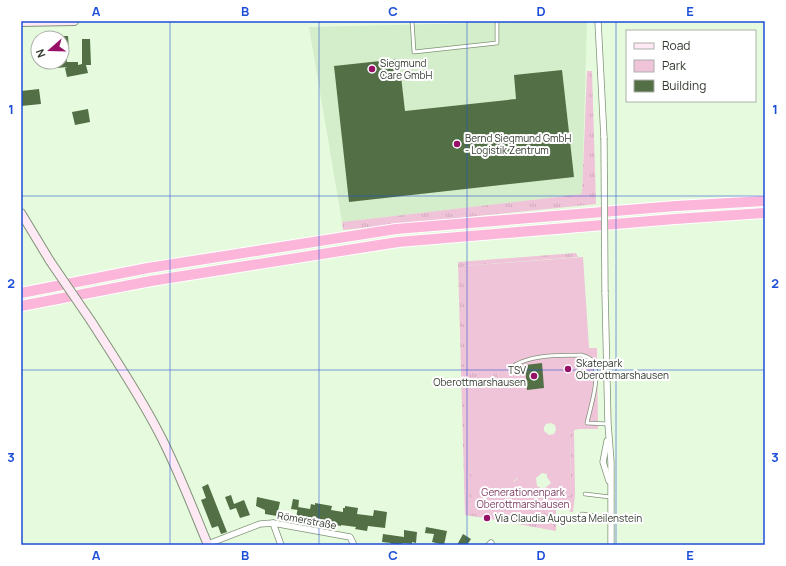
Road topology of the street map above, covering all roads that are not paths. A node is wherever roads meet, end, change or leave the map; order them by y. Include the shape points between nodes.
1 (74, 21) edge
2 (412, 21) edge
3 (497, 21) edge
4 (598, 21) edge
5 (21, 22) edge
6 (765, 201) edge
7 (21, 213) edge
8 (765, 213) edge
9 (21, 293) edge
10 (21, 306) edge
11 (514, 365) dead end
12 (586, 422) junction
13 (608, 424) junction
14 (586, 428) dead end
15 (585, 494) dead end
16 (610, 497) junction
17 (582, 514) dead end
18 (611, 518) junction
19 (273, 523) junction
20 (208, 545) edge
21 (281, 545) edge
22 (354, 545) edge
23 (611, 545) edge

1 - 5 street
2 - 3 lane via 414,52 497,43
4 - 13 street, bridge via 604,138
6 - 9 highway via 396,229 148,268
7 - 20 street, bridge via 136,391 176,468
8 - 10 highway via 398,242 151,281
11 - 12 lane via 532,359 581,355 588,357 593,361 596,386
12 - 13 lane
12 - 14 lane
13 - 16 street
15 - 16 lane
16 - 18 street
17 - 18 lane
18 - 23 street
19 - 20 street, Römerstraße via 260,524
19 - 21 street
19 - 22 street, Römerstraße via 350,537

